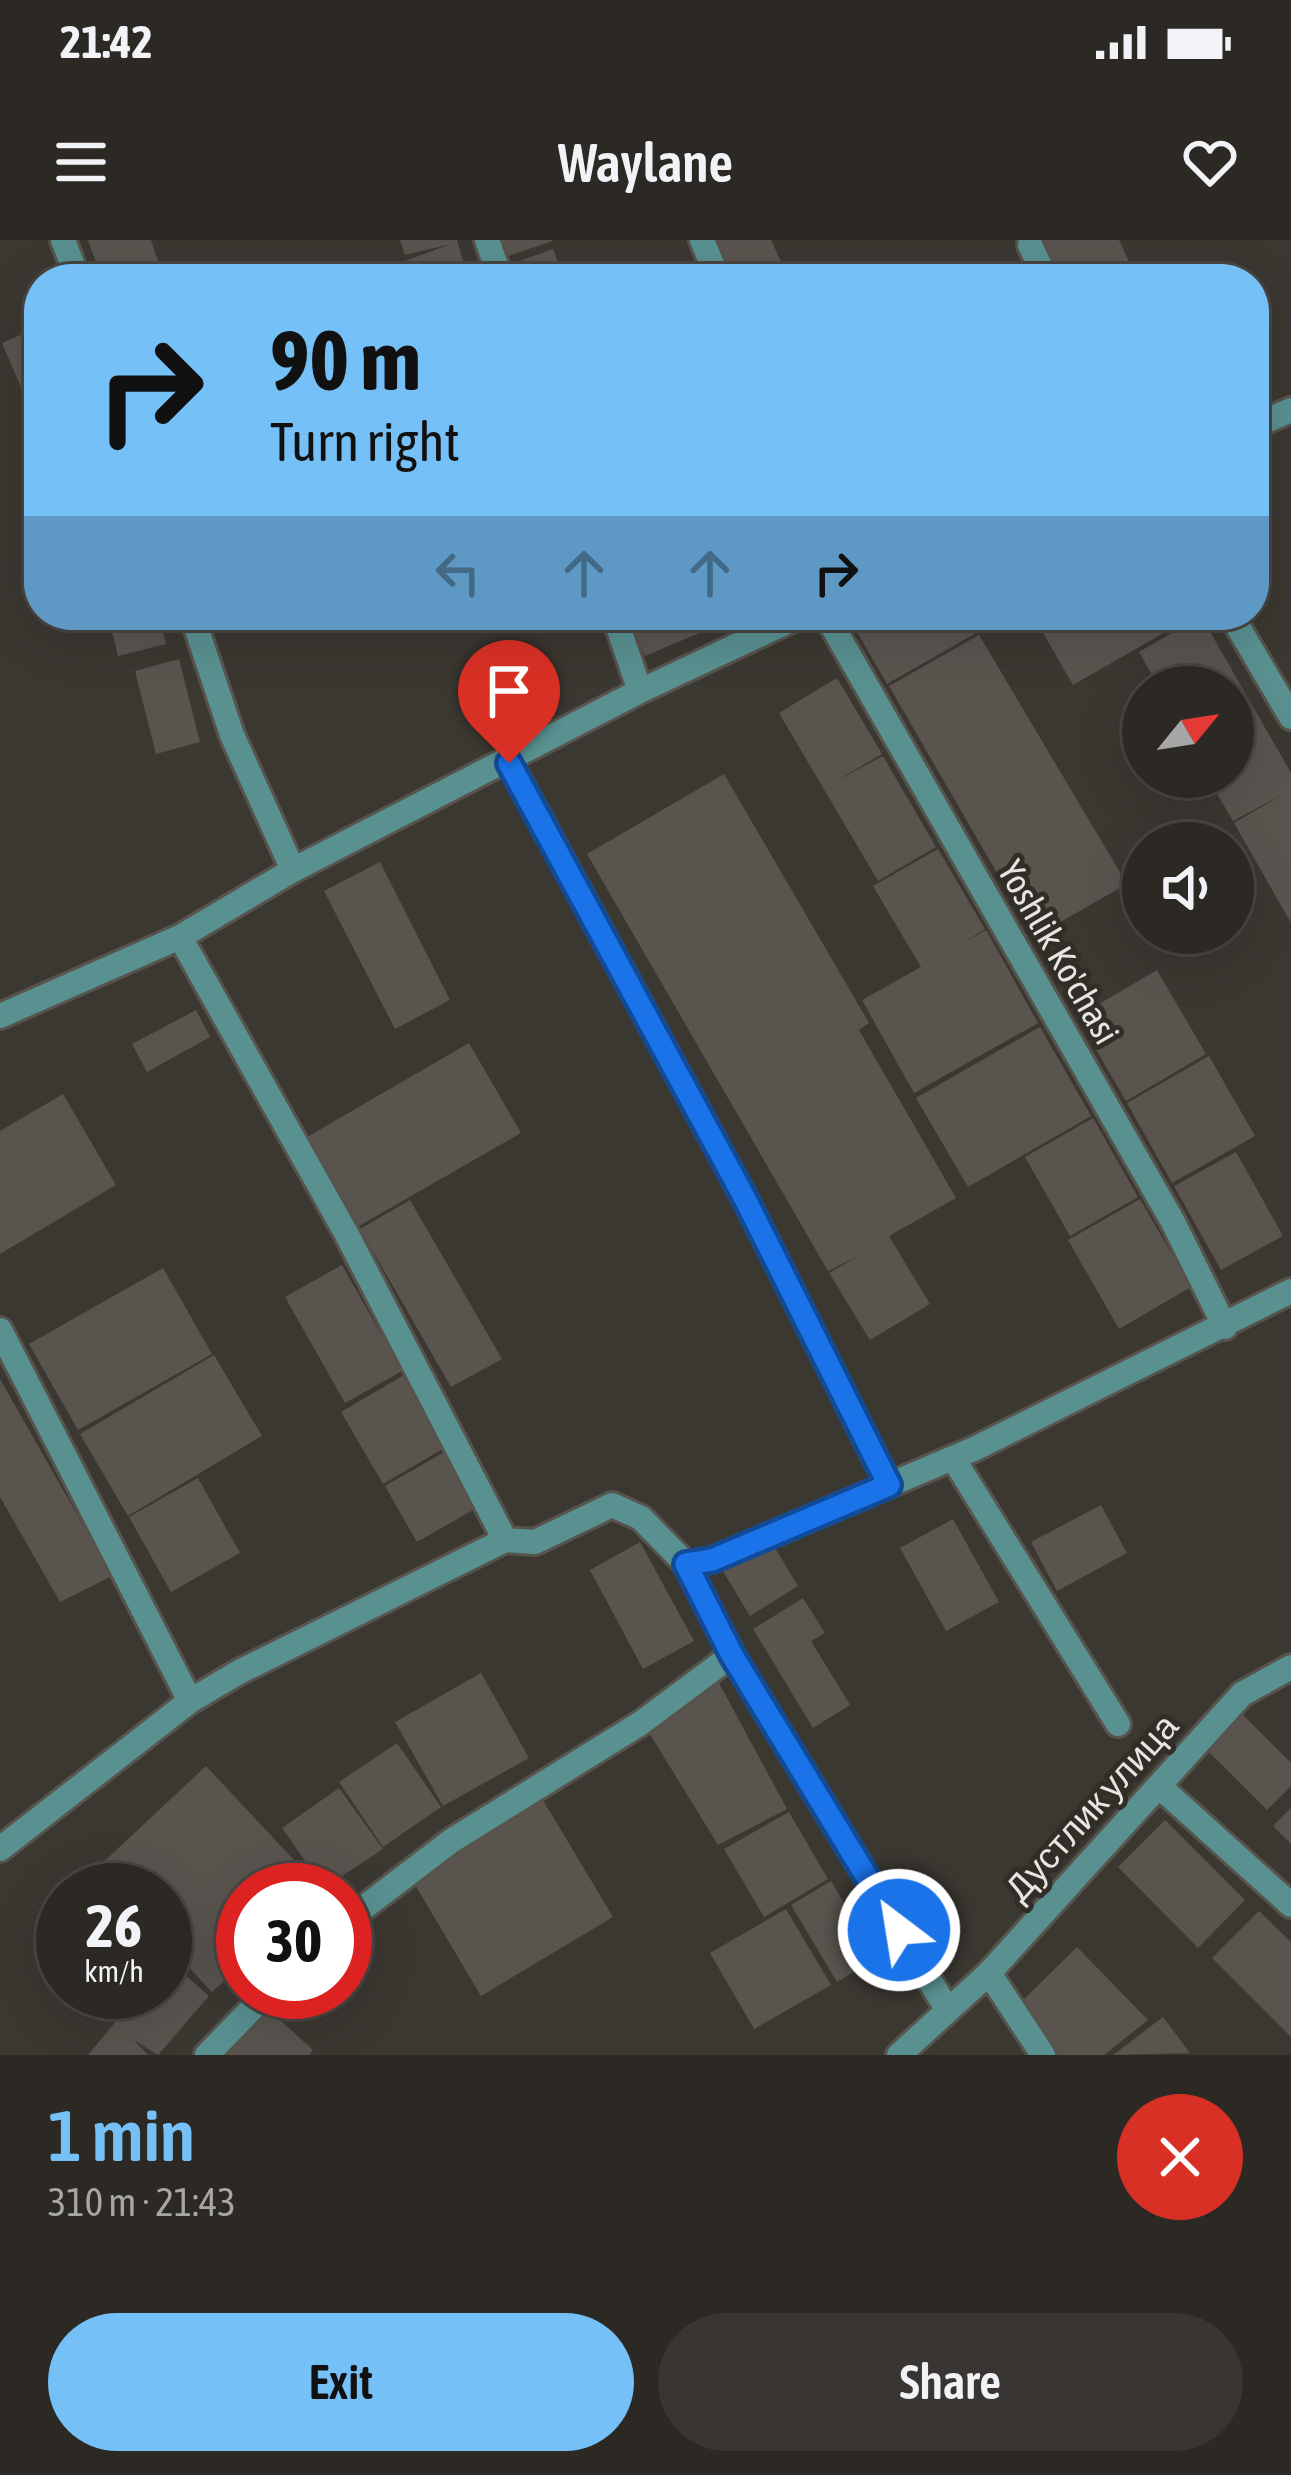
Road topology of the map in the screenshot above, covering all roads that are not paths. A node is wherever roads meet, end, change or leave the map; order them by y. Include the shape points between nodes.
1 (1030, 245) dead end
2 (1039, 264) edge
3 (197, 630) edge
4 (619, 630) edge
5 (770, 630) edge
6 (835, 630) edge
7 (1240, 630) edge
8 (640, 691) junction
9 (1291, 717) edge
10 (509, 763) junction
11 (293, 870) junction
12 (180, 937) junction
13 (0, 1016) edge
14 (1291, 1291) edge
15 (1225, 1327) junction
16 (0, 1330) edge
17 (953, 1458) junction
18 (889, 1485) junction
19 (505, 1540) junction
20 (686, 1564) junction
21 (732, 1655) junction
22 (1291, 1667) edge
23 (190, 1701) junction
24 (1118, 1724) dead end
25 (1159, 1786) junction
26 (0, 1849) edge
27 (372, 1901) edge
28 (1291, 1905) edge
29 (988, 1973) junction
30 (947, 2009) junction
31 (242, 2019) edge
32 (207, 2055) edge
33 (899, 2055) edge
34 (1043, 2055) edge

1 - 2 street
3 - 11 street via 232,735
4 - 8 street
5 - 8 street
6 - 15 street, Yoshlik Ko'chasi
7 - 9 street
8 - 10 street
10 - 11 street
10 - 18 street
11 - 12 street
12 - 13 street
12 - 19 street
14 - 15 street
15 - 17 street
16 - 23 street
17 - 18 street
17 - 24 street
18 - 20 street
19 - 20 street via 535,1542 612,1505 641,1518
19 - 23 street
20 - 21 street
21 - 27 street
21 - 30 street
22 - 25 street, Дустлик улица via 1242,1694
23 - 26 street
25 - 28 street
25 - 29 street, Дустлик улица
29 - 30 street, Дустлик улица
29 - 34 street
30 - 33 street, Дустлик улица
31 - 32 street

